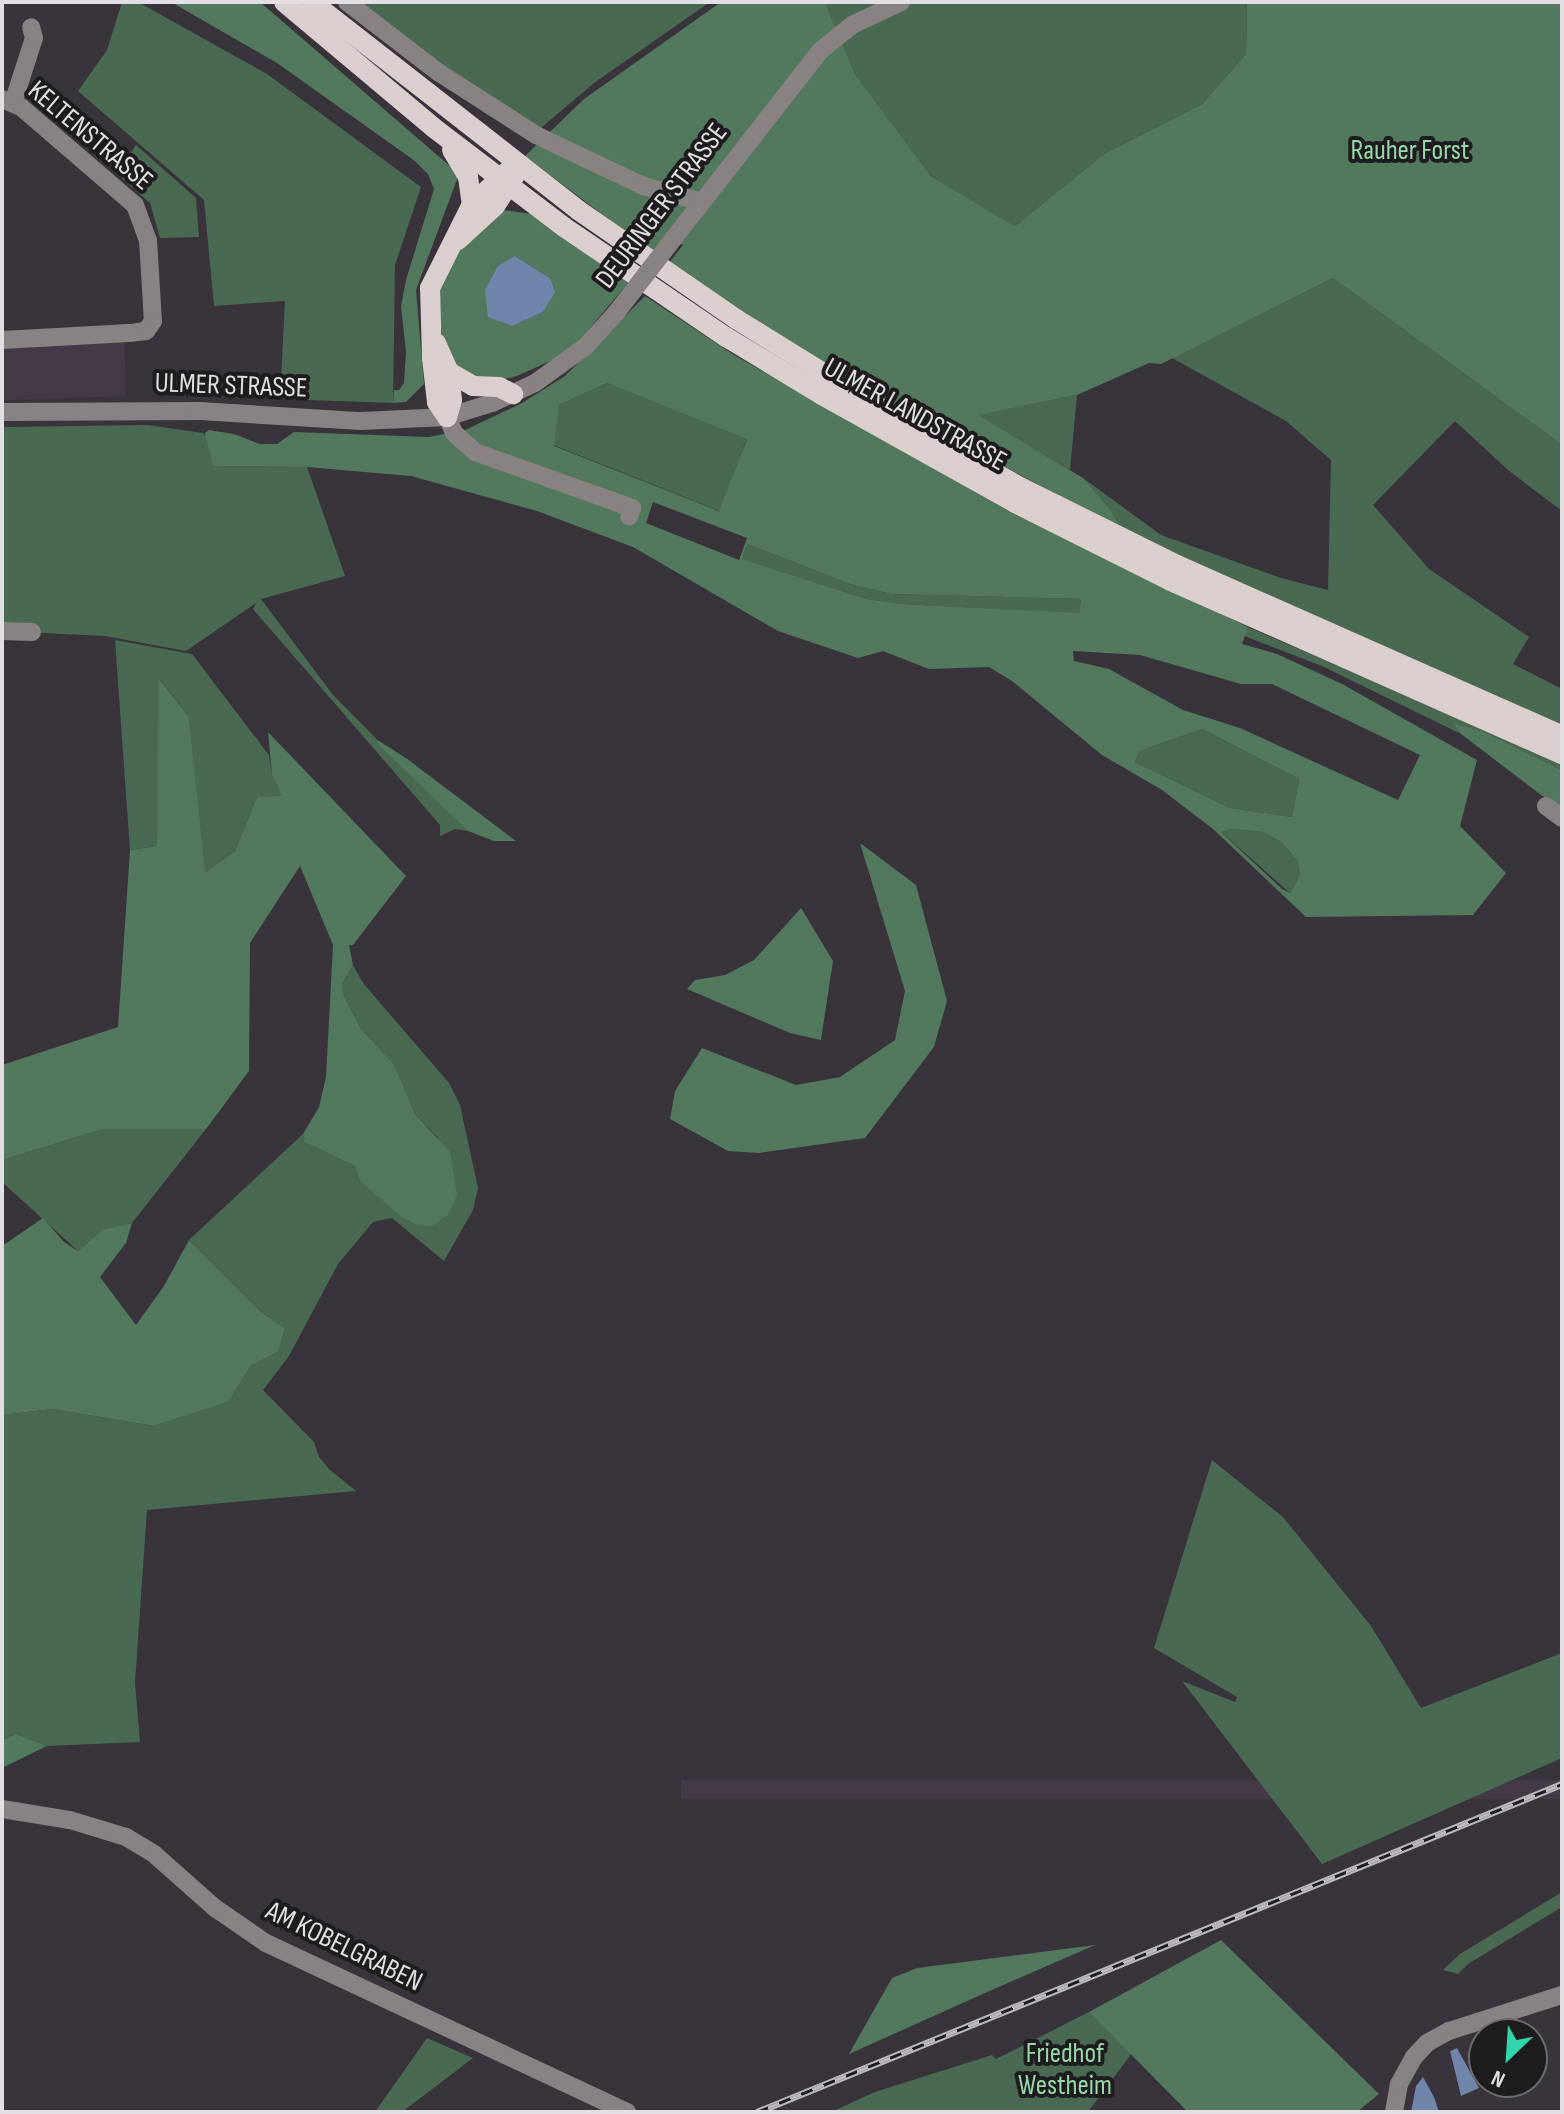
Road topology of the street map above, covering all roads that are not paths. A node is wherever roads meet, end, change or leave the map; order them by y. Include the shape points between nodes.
1 (284, 2) edge
2 (347, 2) edge
3 (901, 2) edge
4 (308, 10) edge
5 (31, 27) dead end
6 (8, 101) edge
7 (434, 128) junction
8 (519, 164) junction
9 (504, 182) junction
10 (702, 202) junction
11 (472, 204) junction
12 (448, 249) junction
13 (433, 336) junction
14 (2, 340) edge
15 (449, 372) junction
16 (513, 394) junction
17 (2, 412) edge
18 (449, 422) junction
19 (629, 517) dead end
20 (2, 631) edge
21 (32, 632) dead end
22 (1562, 736) edge
23 (1562, 754) edge
24 (1546, 806) dead end
25 (1562, 818) edge
26 (2, 1809) edge
27 (1562, 1995) edge
28 (627, 2112) edge
29 (1394, 2112) edge

1 - 4 main road
2 - 10 street via 438,72 536,135 643,186
3 - 10 street, DEURINGER STRASSE via 852,25 820,51
4 - 7 main road, ULMER LANDSTRASSE
4 - 8 main road, ULMER LANDSTRASSE
5 - 6 street via 34,38
6 - 14 street, KELTENSTRASSE via 135,205 148,240 153,311 146,331
7 - 9 main road, ULMER LANDSTRASSE
7 - 11 main road via 463,164
8 - 9 main road
8 - 22 main road, ULMER LANDSTRASSE via 736,319 953,450 1177,565
9 - 11 main road
9 - 12 main road via 495,206
9 - 23 main road, ULMER LANDSTRASSE via 726,337 959,473 1171,581
10 - 16 street, DEURINGER STRASSE, bridge via 616,313 570,359
11 - 12 main road
12 - 13 main road via 430,288
13 - 15 main road
13 - 18 main road via 437,402
15 - 16 main road via 473,386 499,387
15 - 18 main road
16 - 18 street, DEURINGER STRASSE
17 - 18 street, ULMER STRASSE via 200,411
18 - 19 street via 475,452 632,508
20 - 21 street
24 - 25 street
26 - 28 street, AM KOBELGRABEN via 70,1820 126,1837 266,1943
27 - 29 street via 1427,2043 1406,2069

